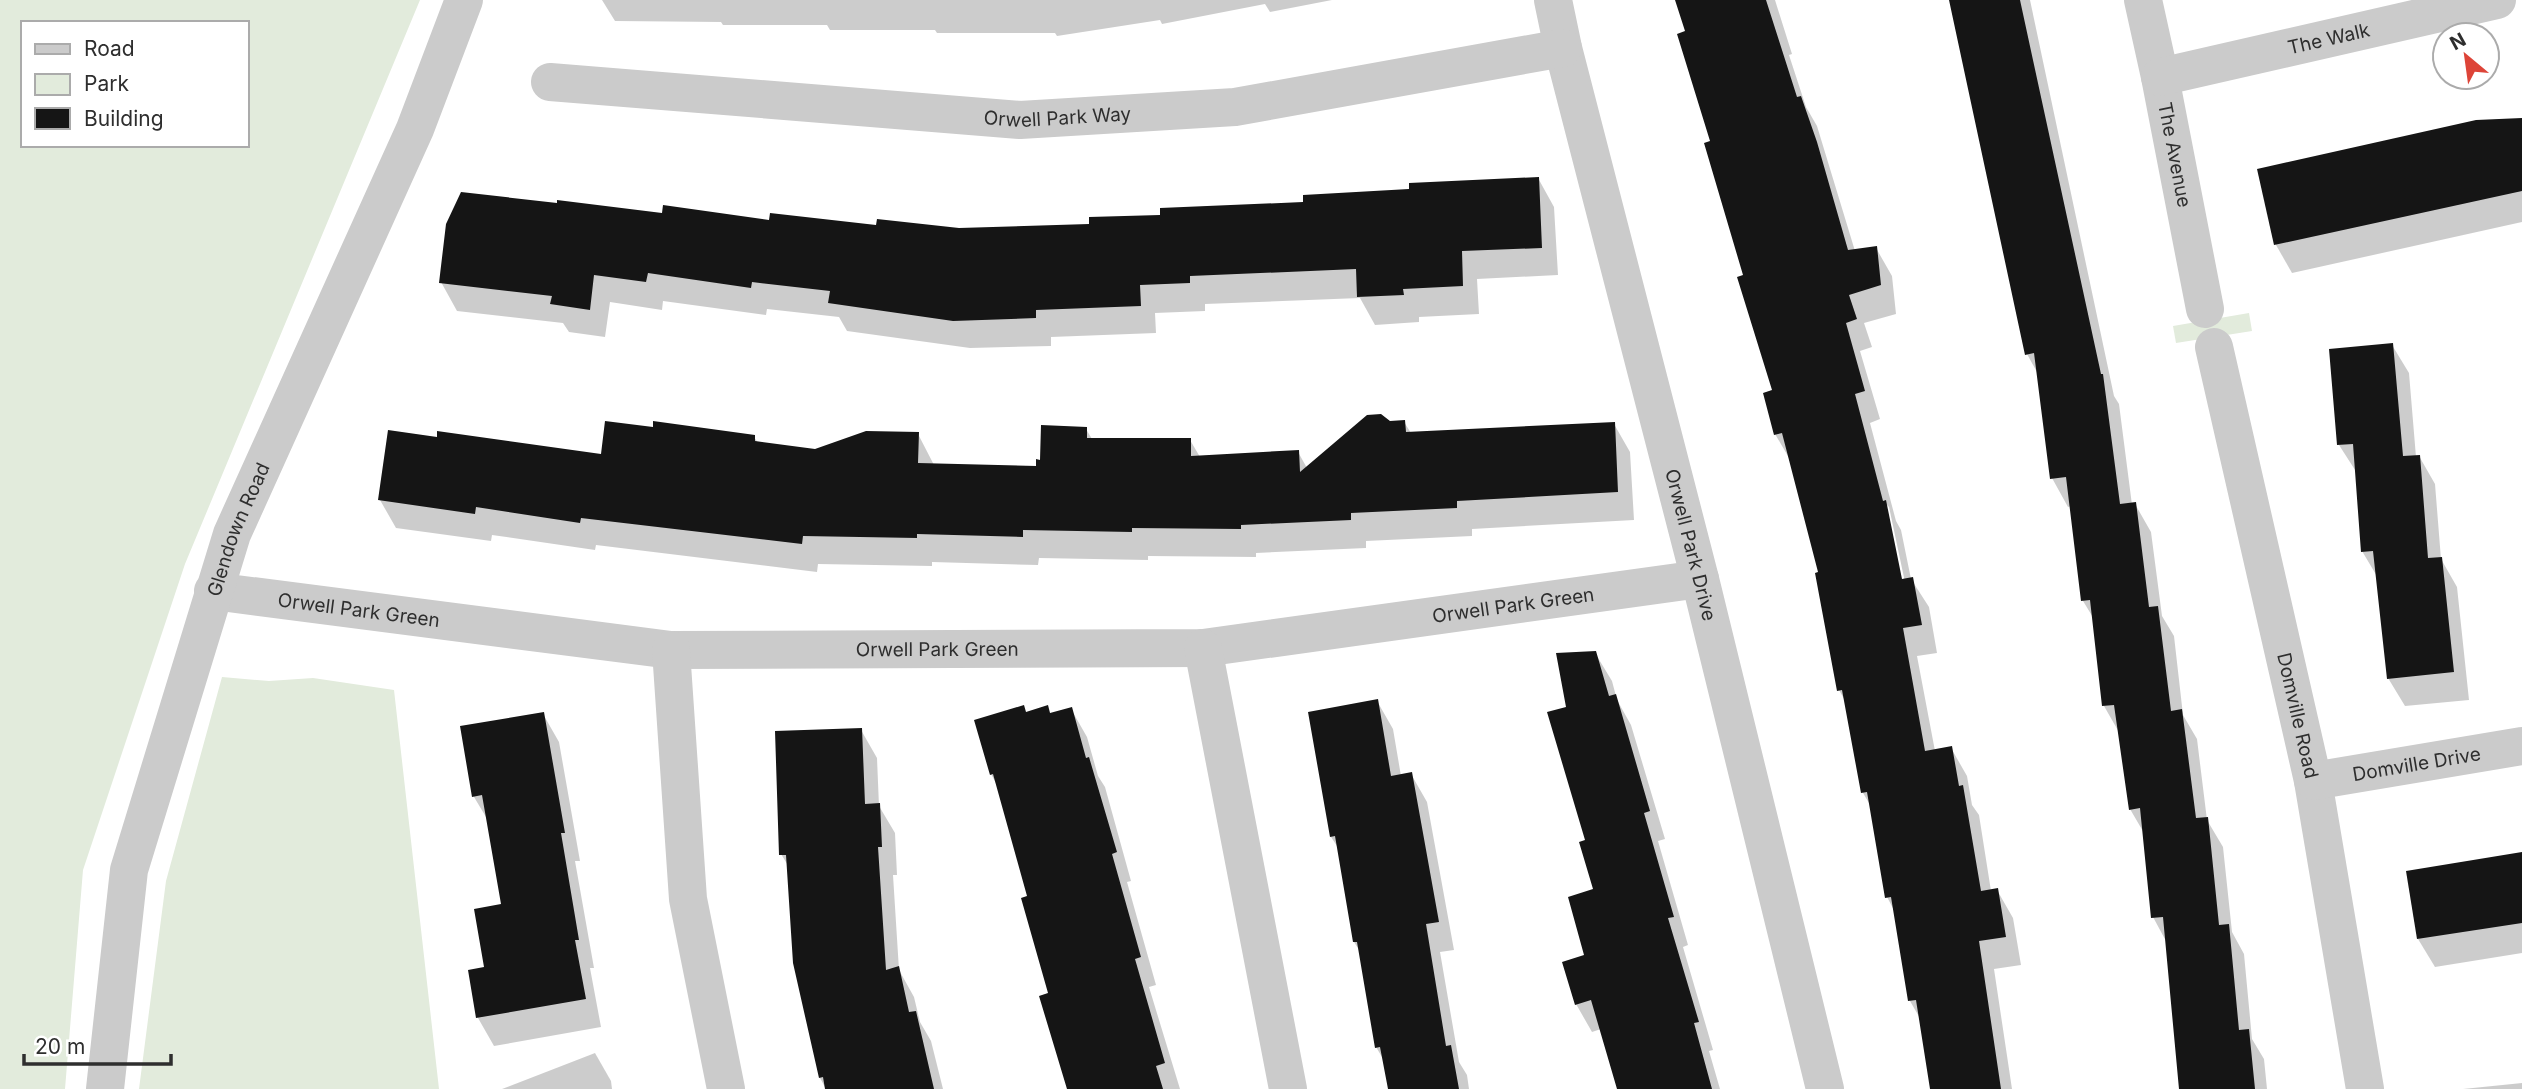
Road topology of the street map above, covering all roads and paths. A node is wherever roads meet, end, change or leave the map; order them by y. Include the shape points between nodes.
1 (464, 0) edge
2 (1553, 0) edge
3 (2143, 0) edge
4 (2497, 0) edge
5 (1563, 48) junction
6 (2160, 77) junction
7 (550, 82) dead end
8 (2205, 309) dead end
9 (2214, 347) dead end
10 (1700, 579) junction
11 (213, 591) junction
12 (1203, 648) junction
13 (671, 650) junction
14 (2522, 746) edge
15 (2313, 781) junction
16 (105, 1089) edge
17 (726, 1089) edge
18 (1289, 1089) edge
19 (1825, 1089) edge
20 (2365, 1089) edge

1 - 11 street, Glendown Road via 415,129 232,534
2 - 5 street, Orwell Park Drive
3 - 6 street, The Avenue
4 - 6 street, The Walk
5 - 7 street, Orwell Park Way via 1235,107 1020,120
5 - 10 street, Orwell Park Drive
6 - 8 street, The Avenue
9 - 15 street, Domville Road
10 - 12 street, Orwell Park Green
10 - 19 street, Orwell Park Drive
11 - 13 street, Orwell Park Green
11 - 16 street, Glendown Road via 129,870
12 - 13 street, Orwell Park Green
12 - 18 street
13 - 17 street via 688,899
14 - 15 street, Domville Drive
15 - 20 street, Domville Road

